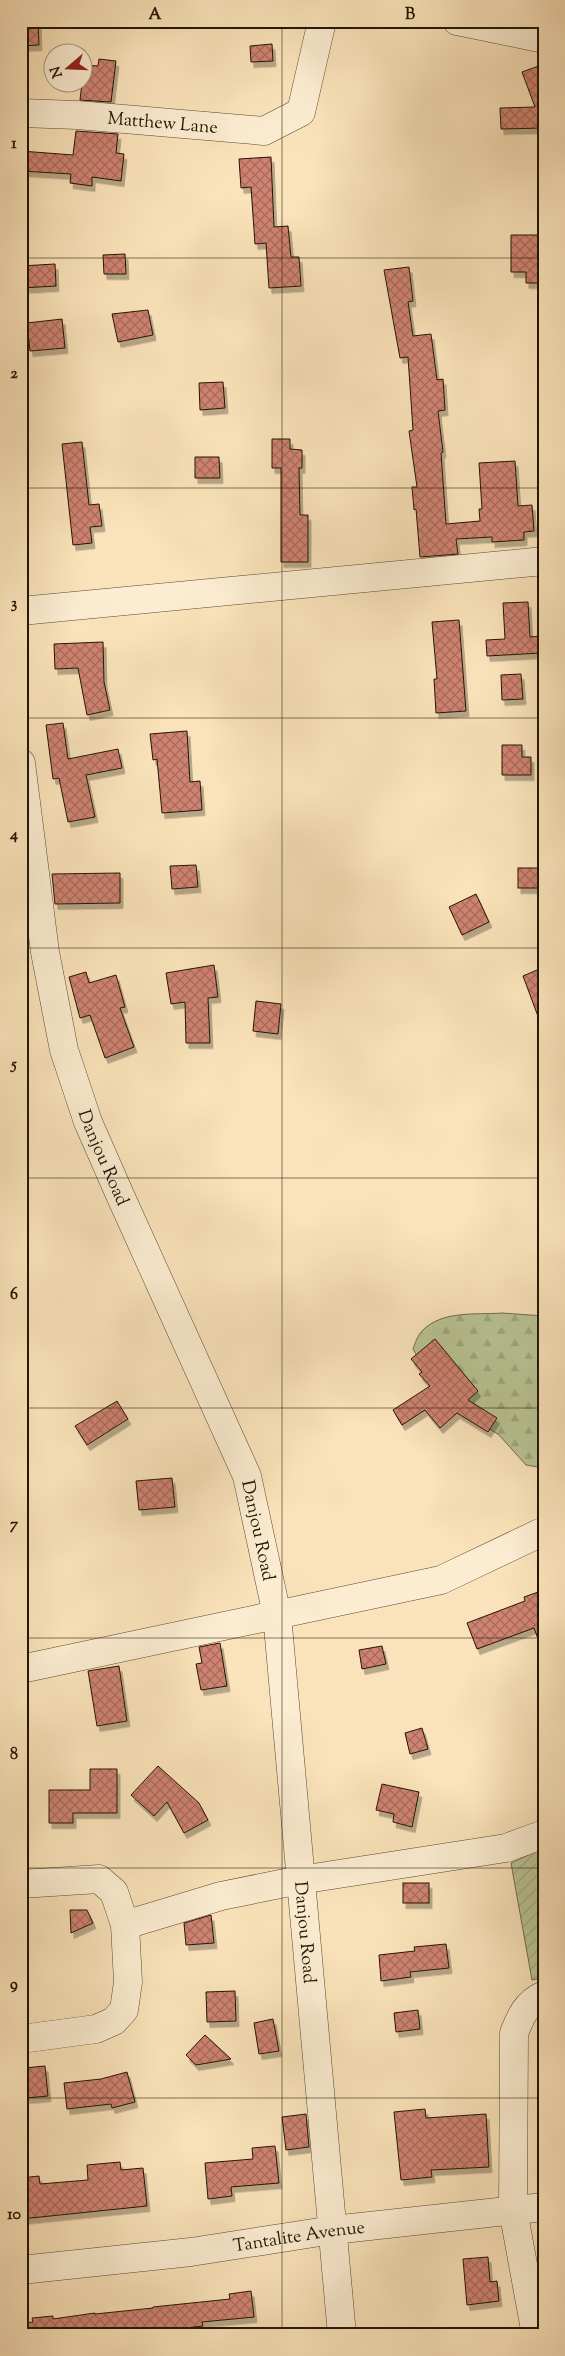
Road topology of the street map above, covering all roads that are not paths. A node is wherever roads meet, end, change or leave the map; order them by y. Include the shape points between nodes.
1 (322, 21) edge
2 (457, 21) edge
3 (544, 39) edge
4 (21, 113) edge
5 (544, 561) edge
6 (21, 611) edge
7 (21, 763) edge
8 (28, 864) edge
9 (544, 1531) edge
10 (277, 1615) junction
11 (21, 1669) edge
12 (544, 1834) edge
13 (300, 1880) junction
14 (21, 1884) edge
15 (125, 1925) junction
16 (544, 1995) edge
17 (21, 2039) edge
18 (544, 2207) edge
19 (513, 2210) junction
20 (333, 2230) junction
21 (21, 2270) edge
22 (342, 2335) edge
23 (536, 2335) edge

1 - 4 street, Matthew Lane via 301,112 264,131
2 - 3 street
5 - 6 street
7 - 8 street, Danjou Road
8 - 10 street, Danjou Road via 64,1050 82,1105 247,1476
9 - 10 street via 441,1580
10 - 11 street
10 - 13 street, Danjou Road
12 - 13 street via 506,1848
13 - 15 street via 221,1896
13 - 20 street, Danjou Road
14 - 15 street via 99,1879 114,1892
15 - 17 street via 128,1982 124,2010 114,2021 96,2029
16 - 19 street via 523,2010 514,2033
18 - 19 street, Tantalite Avenue
19 - 20 street, Tantalite Avenue
19 - 23 street
20 - 21 street, Tantalite Avenue via 191,2252
20 - 22 street, Danjou Road

